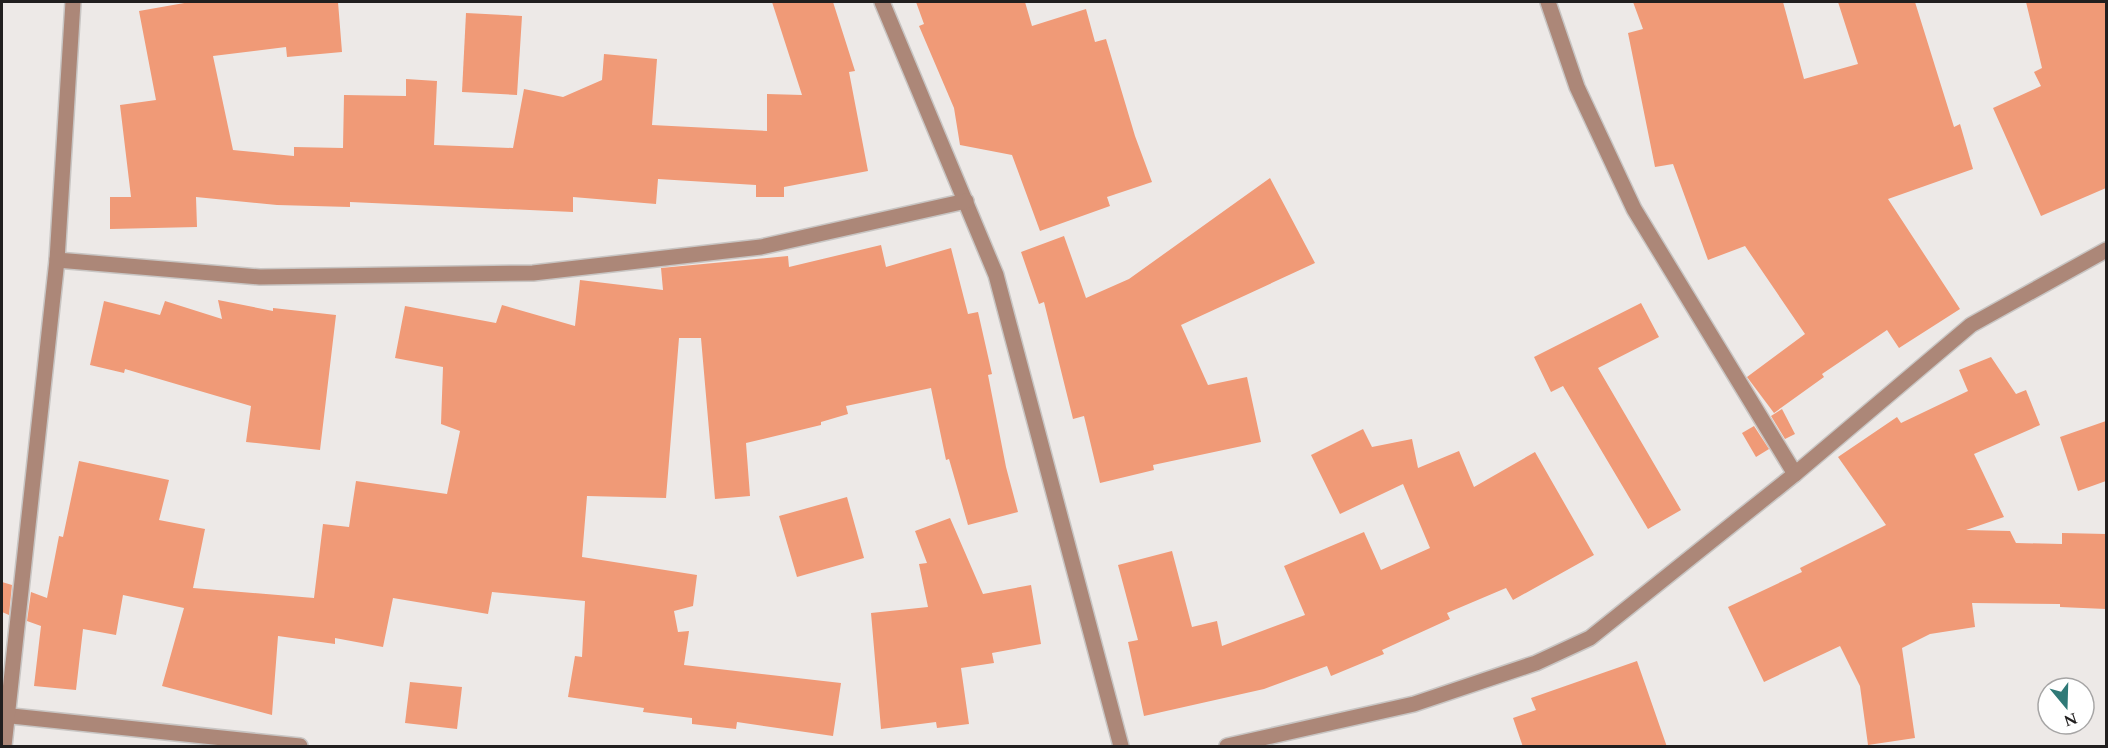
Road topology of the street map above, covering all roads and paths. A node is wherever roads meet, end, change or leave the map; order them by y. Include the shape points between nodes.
1 (72, 2) edge
2 (882, 2) edge
3 (1548, 2) edge
4 (966, 201) junction
5 (2106, 249) edge
6 (57, 260) junction
7 (1796, 474) junction
8 (5, 716) edge
9 (4, 747) edge
10 (300, 747) edge
11 (1120, 747) edge
12 (1227, 747) edge

1 - 6 street
2 - 4 street
3 - 7 street via 1577,87 1634,209
4 - 6 street via 762,247 533,273 260,277
4 - 11 street via 996,275
5 - 7 street via 1971,326
6 - 8 street
7 - 12 street via 1590,638 1536,663 1414,704
8 - 9 street
8 - 10 street

